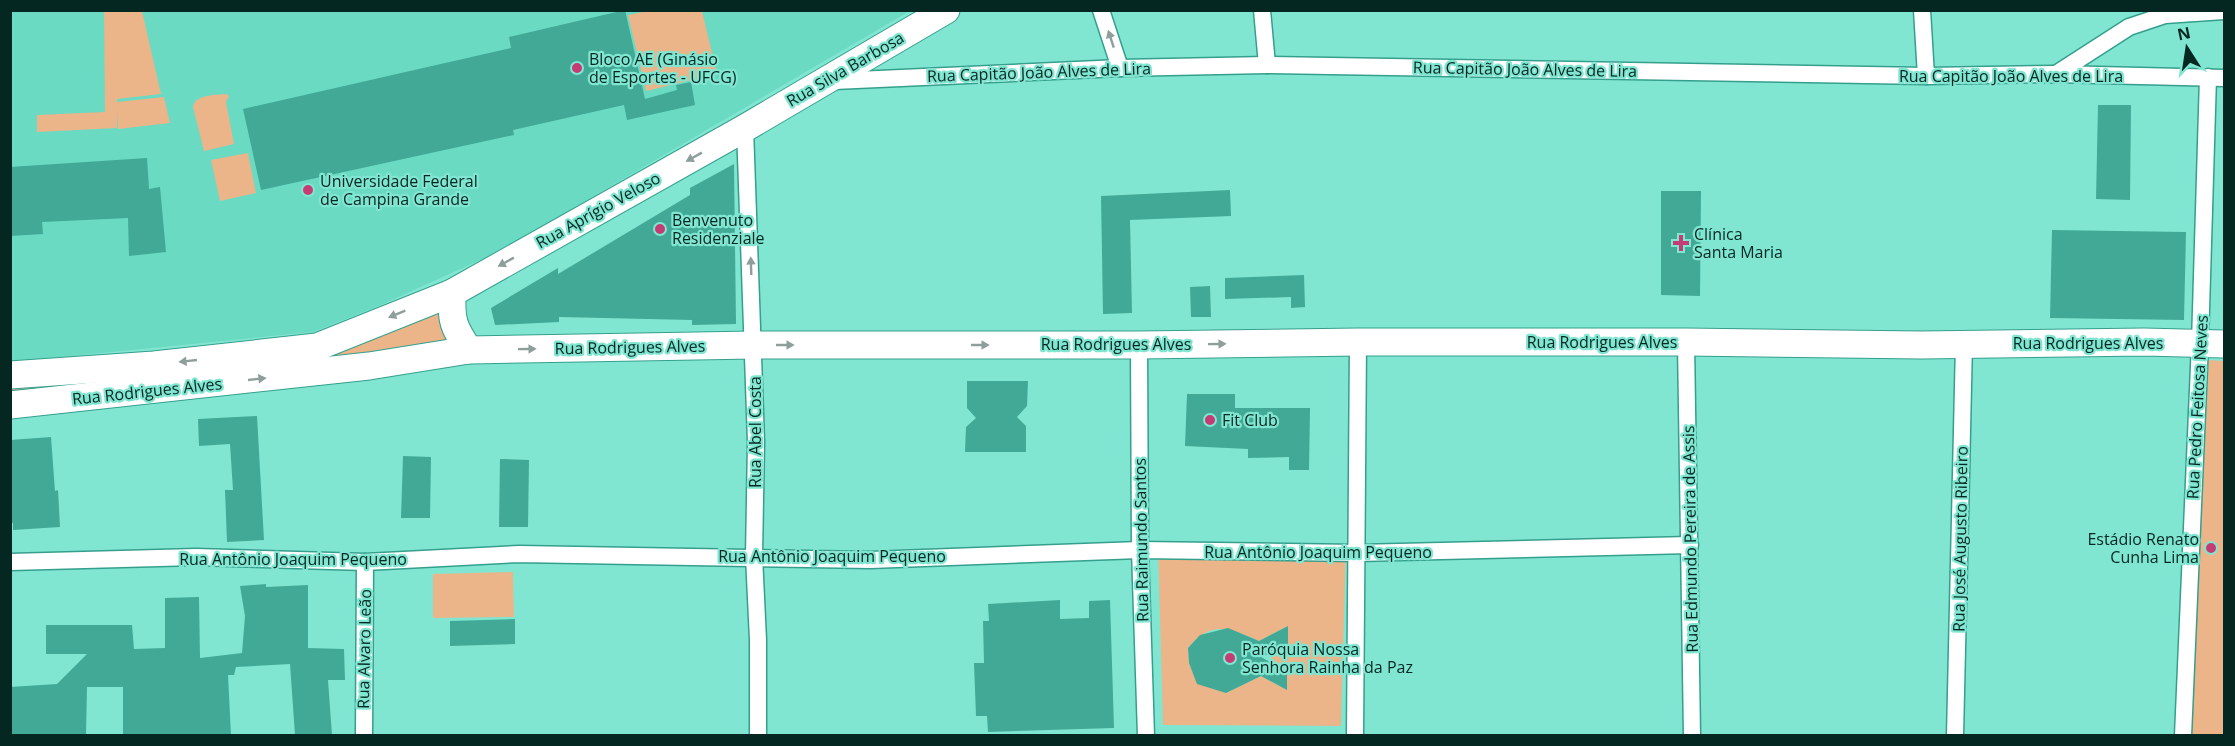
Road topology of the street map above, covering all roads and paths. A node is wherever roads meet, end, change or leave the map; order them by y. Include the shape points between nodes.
1 (946, 10) edge
2 (1101, 10) edge
3 (1262, 10) edge
4 (1922, 10) edge
5 (2224, 11) edge
6 (2165, 13) edge
7 (1267, 65) junction
8 (1120, 68) junction
9 (2056, 74) junction
10 (1926, 76) junction
11 (2216, 78) edge
12 (826, 81) junction
13 (745, 128) junction
14 (452, 293) junction
15 (1358, 342) junction
16 (1686, 342) junction
17 (1964, 343) junction
18 (2212, 344) edge
19 (754, 345) junction
20 (1139, 345) junction
21 (469, 350) junction
22 (10, 375) edge
23 (10, 405) edge
24 (1690, 545) junction
25 (1140, 550) junction
26 (1357, 553) junction
27 (754, 556) junction
28 (10, 562) edge
29 (365, 562) junction
30 (364, 735) edge
31 (758, 735) edge
32 (1146, 735) edge
33 (1355, 735) edge
34 (1692, 735) edge
35 (1955, 735) edge
36 (2183, 735) edge

1 - 12 main road, Rua Silva Barbosa
8 -> 2 street
3 - 7 street
4 - 10 street
5 - 6 street
6 - 9 street via 2129,27
7 - 8 street, Rua Capitão João Alves de Lira
7 - 10 street, Rua Capitão João Alves de Lira
8 - 12 street, Rua Capitão João Alves de Lira
9 - 10 street, Rua Capitão João Alves de Lira
9 - 11 street, Rua Capitão João Alves de Lira
11 - 18 street, Rua Pedro Feitosa Neves
12 - 13 main road, Rua Silva Barbosa
13 -> 14 main road, Rua Aprígio Veloso
19 -> 13 street, Rua Abel Costa
14 - 21 main road via 451,317
14 -> 22 main road, Rua Rodrigues Alves via 317,346 154,365
15 - 16 main road, Rua Rodrigues Alves
20 -> 15 main road, Rua Rodrigues Alves
15 - 26 street
16 - 17 main road, Rua Rodrigues Alves
16 - 24 street, Rua Edmundo Pereira de Assis
17 - 18 main road, Rua Rodrigues Alves
17 - 35 street, Rua José Augusto Ribeiro
18 - 36 street, Rua Pedro Feitosa Neves
19 -> 20 main road, Rua Rodrigues Alves
21 -> 19 main road, Rua Rodrigues Alves
19 - 27 street, Rua Abel Costa
20 - 25 street, Rua Raimundo Santos
23 -> 21 main road, Rua Rodrigues Alves via 369,366
24 - 26 street, Rua Antônio Joaquim Pequeno
24 - 34 street, Rua Edmundo Pereira de Assis
25 - 26 street, Rua Antônio Joaquim Pequeno
25 - 27 street, Rua Antônio Joaquim Pequeno via 870,560
25 - 32 street, Rua Raimundo Santos
26 - 33 street
27 - 29 street, Rua Antônio Joaquim Pequeno via 519,554
27 - 31 street, Rua Abel Costa
28 - 29 street, Rua Antônio Joaquim Pequeno via 195,558
29 - 30 street, Rua Alvaro Leão

